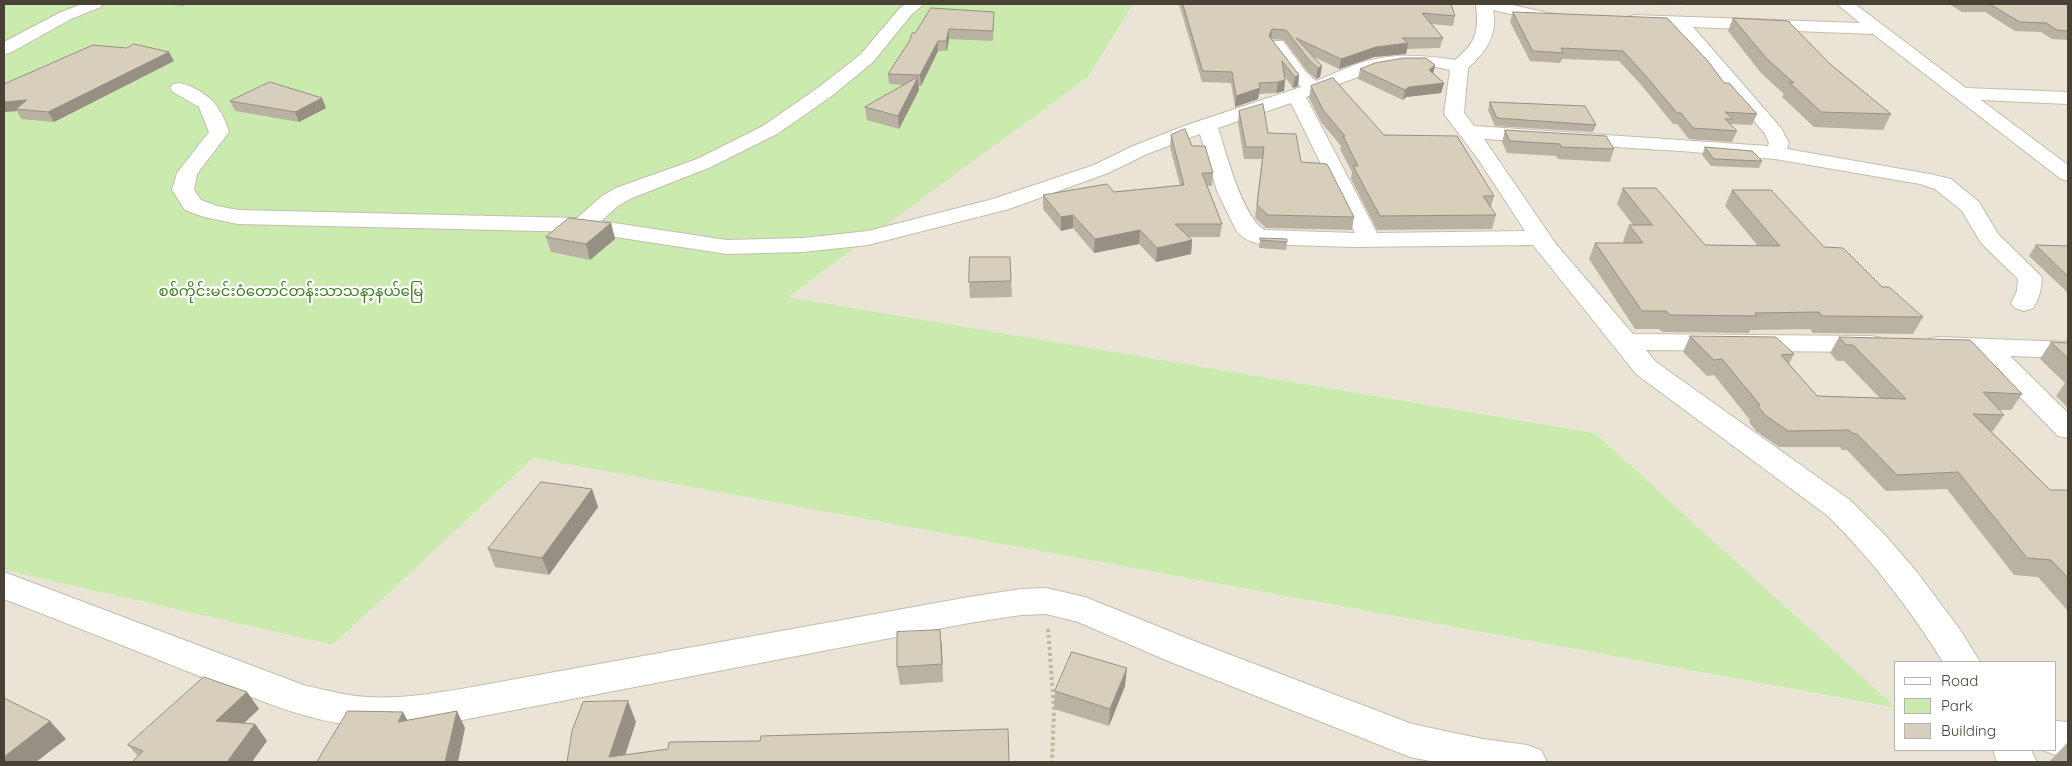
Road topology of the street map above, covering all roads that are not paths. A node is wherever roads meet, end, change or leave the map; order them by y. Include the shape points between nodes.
1 (95, 4) edge
2 (916, 4) edge
3 (1484, 4) edge
4 (1488, 4) edge
5 (1845, 4) edge
6 (1620, 19) edge
7 (1679, 21) junction
8 (1487, 26) junction
9 (1785, 26) junction
10 (1877, 29) junction
11 (1277, 45) edge
12 (1806, 45) edge
13 (4, 49) edge
14 (1468, 58) junction
15 (179, 88) dead end
16 (1304, 91) junction
17 (1960, 93) junction
18 (2068, 98) edge
19 (1207, 125) junction
20 (1469, 132) junction
21 (1776, 153) junction
22 (2068, 175) edge
23 (583, 225) junction
24 (1541, 238) junction
25 (1370, 240) junction
26 (2024, 303) dead end
27 (1626, 342) junction
28 (1985, 346) junction
29 (2068, 350) edge
30 (2068, 429) edge
31 (4, 585) edge
32 (1961, 661) edge
33 (1527, 762) edge

1 - 13 street via 65,16
2 - 23 street via 906,11 867,58 770,130 704,163 610,201
3 - 8 street
4 - 8 street via 1559,18 1506,15 1492,19
5 - 10 street
6 - 7 street
7 - 9 street
7 - 21 street via 1774,132 1779,143
8 - 14 street via 1484,37
9 - 10 street
9 - 12 street
10 - 17 street
11 - 16 street via 1300,76
14 - 16 street via 1369,66
14 - 20 street via 1454,114
15 - 23 street via 204,99 214,114 219,132 187,173 183,190 194,205 212,212 238,217 309,220
16 - 19 street
16 - 25 street via 1350,206
17 - 18 street
17 - 22 street
19 - 23 street via 1001,204 868,238 803,245 727,247
19 - 25 street via 1228,191 1246,230 1260,237
20 - 21 street
20 - 24 street
21 - 26 street via 1943,184 1971,207 1989,238 2030,277
24 - 25 street
24 - 27 street
27 - 28 street
27 - 32 street via 1646,368 1839,508 1864,531 1926,609
28 - 29 street
28 - 30 street
31 - 33 street via 304,701 377,714 472,703 969,610 1046,601 1085,610 1181,652 1410,740

